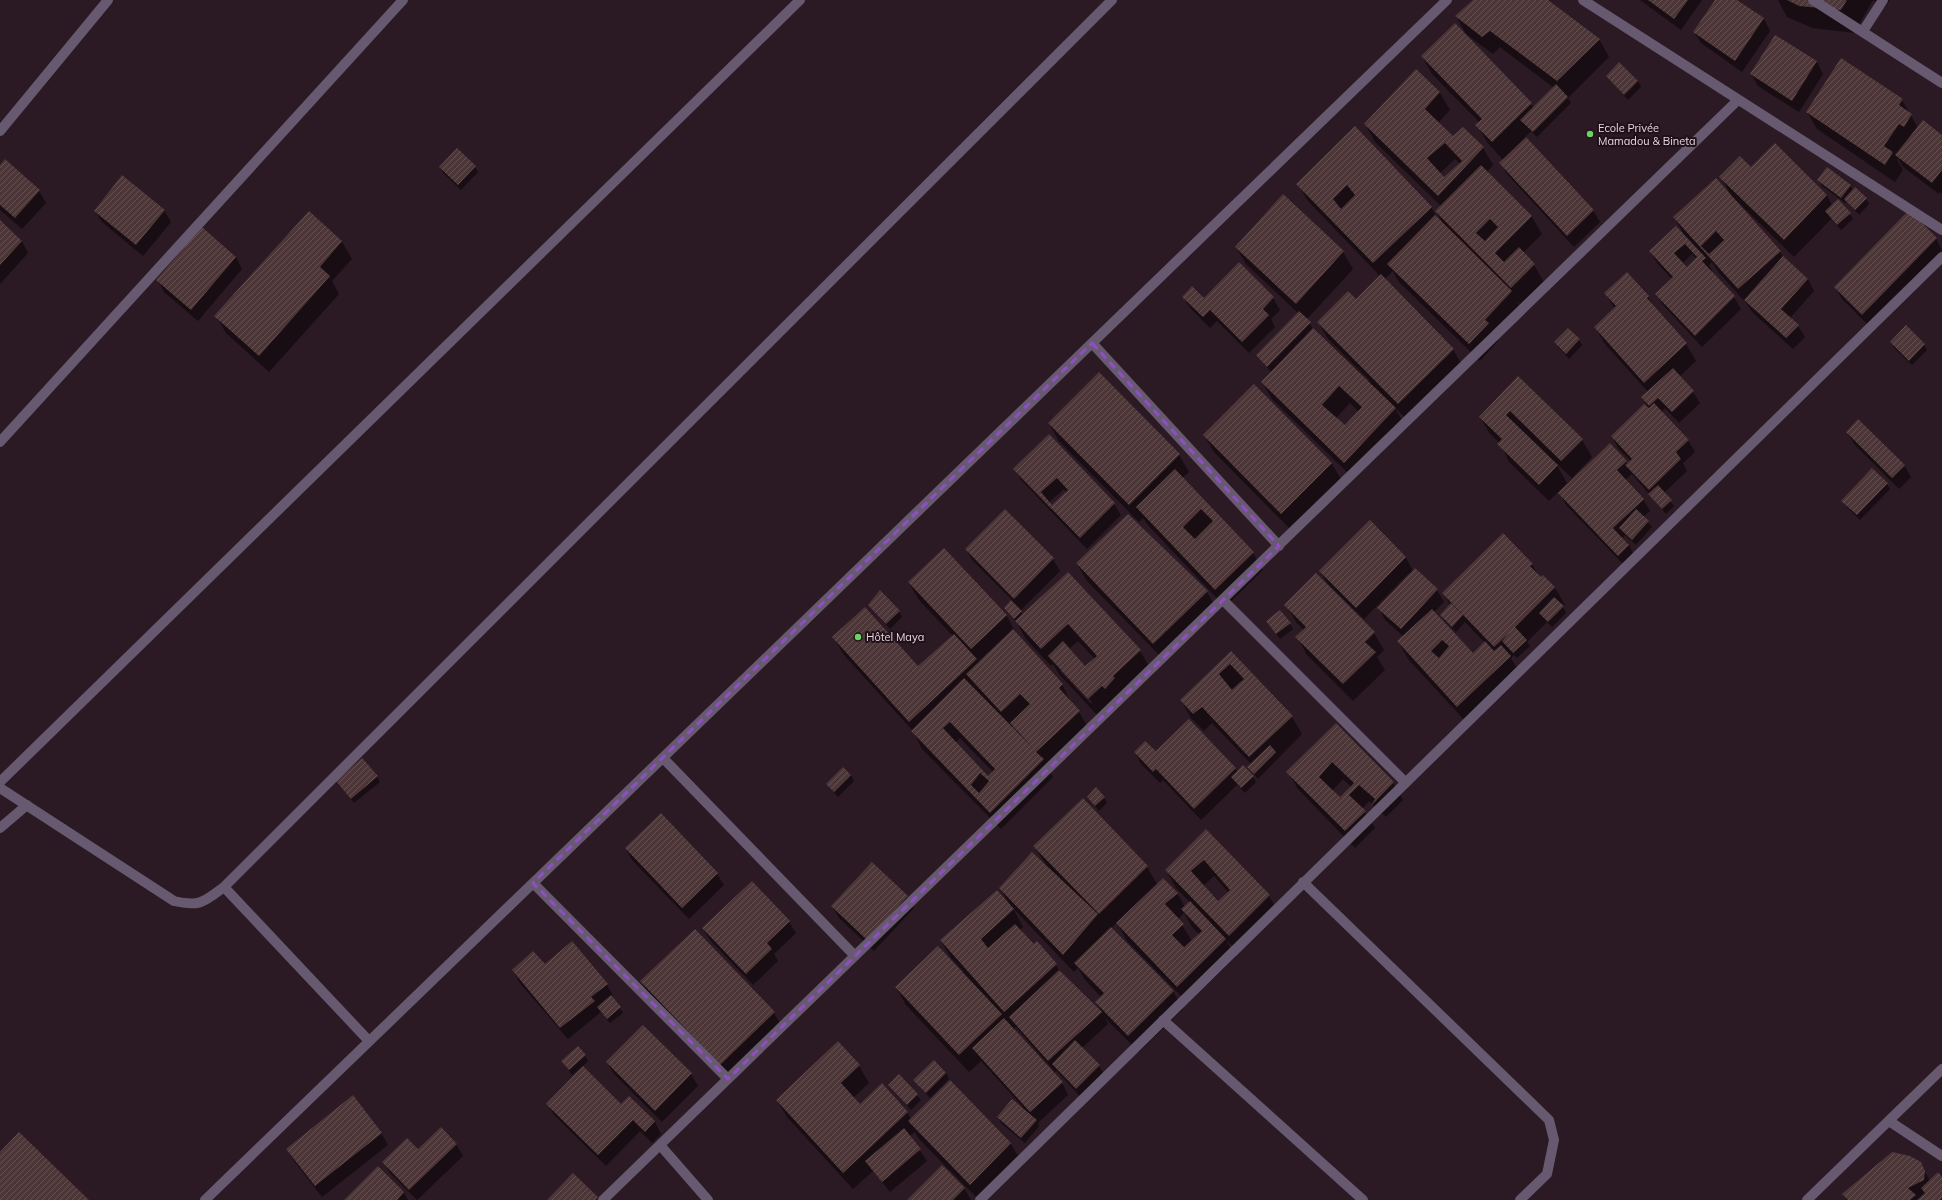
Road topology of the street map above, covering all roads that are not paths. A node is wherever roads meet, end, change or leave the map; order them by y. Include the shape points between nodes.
1 (108, 0) edge
2 (402, 0) edge
3 (800, 0) edge
4 (1112, 0) edge
5 (1447, 0) edge
6 (1583, 0) edge
7 (1813, 0) edge
8 (1883, 0) edge
9 (1863, 31) junction
10 (1942, 83) edge
11 (1738, 100) junction
12 (0, 131) edge
13 (1942, 230) edge
14 (1942, 257) edge
15 (1092, 343) junction
16 (0, 442) edge
17 (1279, 546) junction
18 (1223, 600) junction
19 (663, 758) junction
20 (0, 782) edge
21 (1405, 782) junction
22 (0, 788) edge
23 (26, 805) junction
24 (0, 828) edge
25 (1303, 882) junction
26 (533, 883) junction
27 (224, 887) junction
28 (855, 956) junction
29 (1163, 1020) junction
30 (369, 1041) junction
31 (1942, 1070) edge
32 (728, 1079) junction
33 (1889, 1121) junction
34 (660, 1145) junction
35 (1942, 1156) edge
36 (205, 1200) edge
37 (603, 1200) edge
38 (708, 1200) edge
39 (980, 1200) edge
40 (1363, 1200) edge
41 (1520, 1200) edge
42 (1807, 1200) edge

1 - 12 street
2 - 16 street
3 - 20 street
4 - 27 street
5 - 15 street
6 - 11 street
7 - 9 street
8 - 9 street
9 - 10 street
11 - 13 street
11 - 17 street
14 - 21 street
15 - 17 street
15 - 19 street
17 - 18 street
18 - 21 street
18 - 28 street
19 - 26 street
19 - 28 street
21 - 25 street
22 - 23 street
23 - 24 street
23 - 27 street via 174,901 191,905 207,900
25 - 29 street
25 - 41 street via 1550,1120 1554,1140 1547,1174
26 - 30 street
26 - 32 street
27 - 30 street
28 - 32 street
29 - 39 street
29 - 40 street
30 - 36 street
31 - 33 street
32 - 34 street
33 - 35 street
33 - 42 street
34 - 37 street
34 - 38 street

